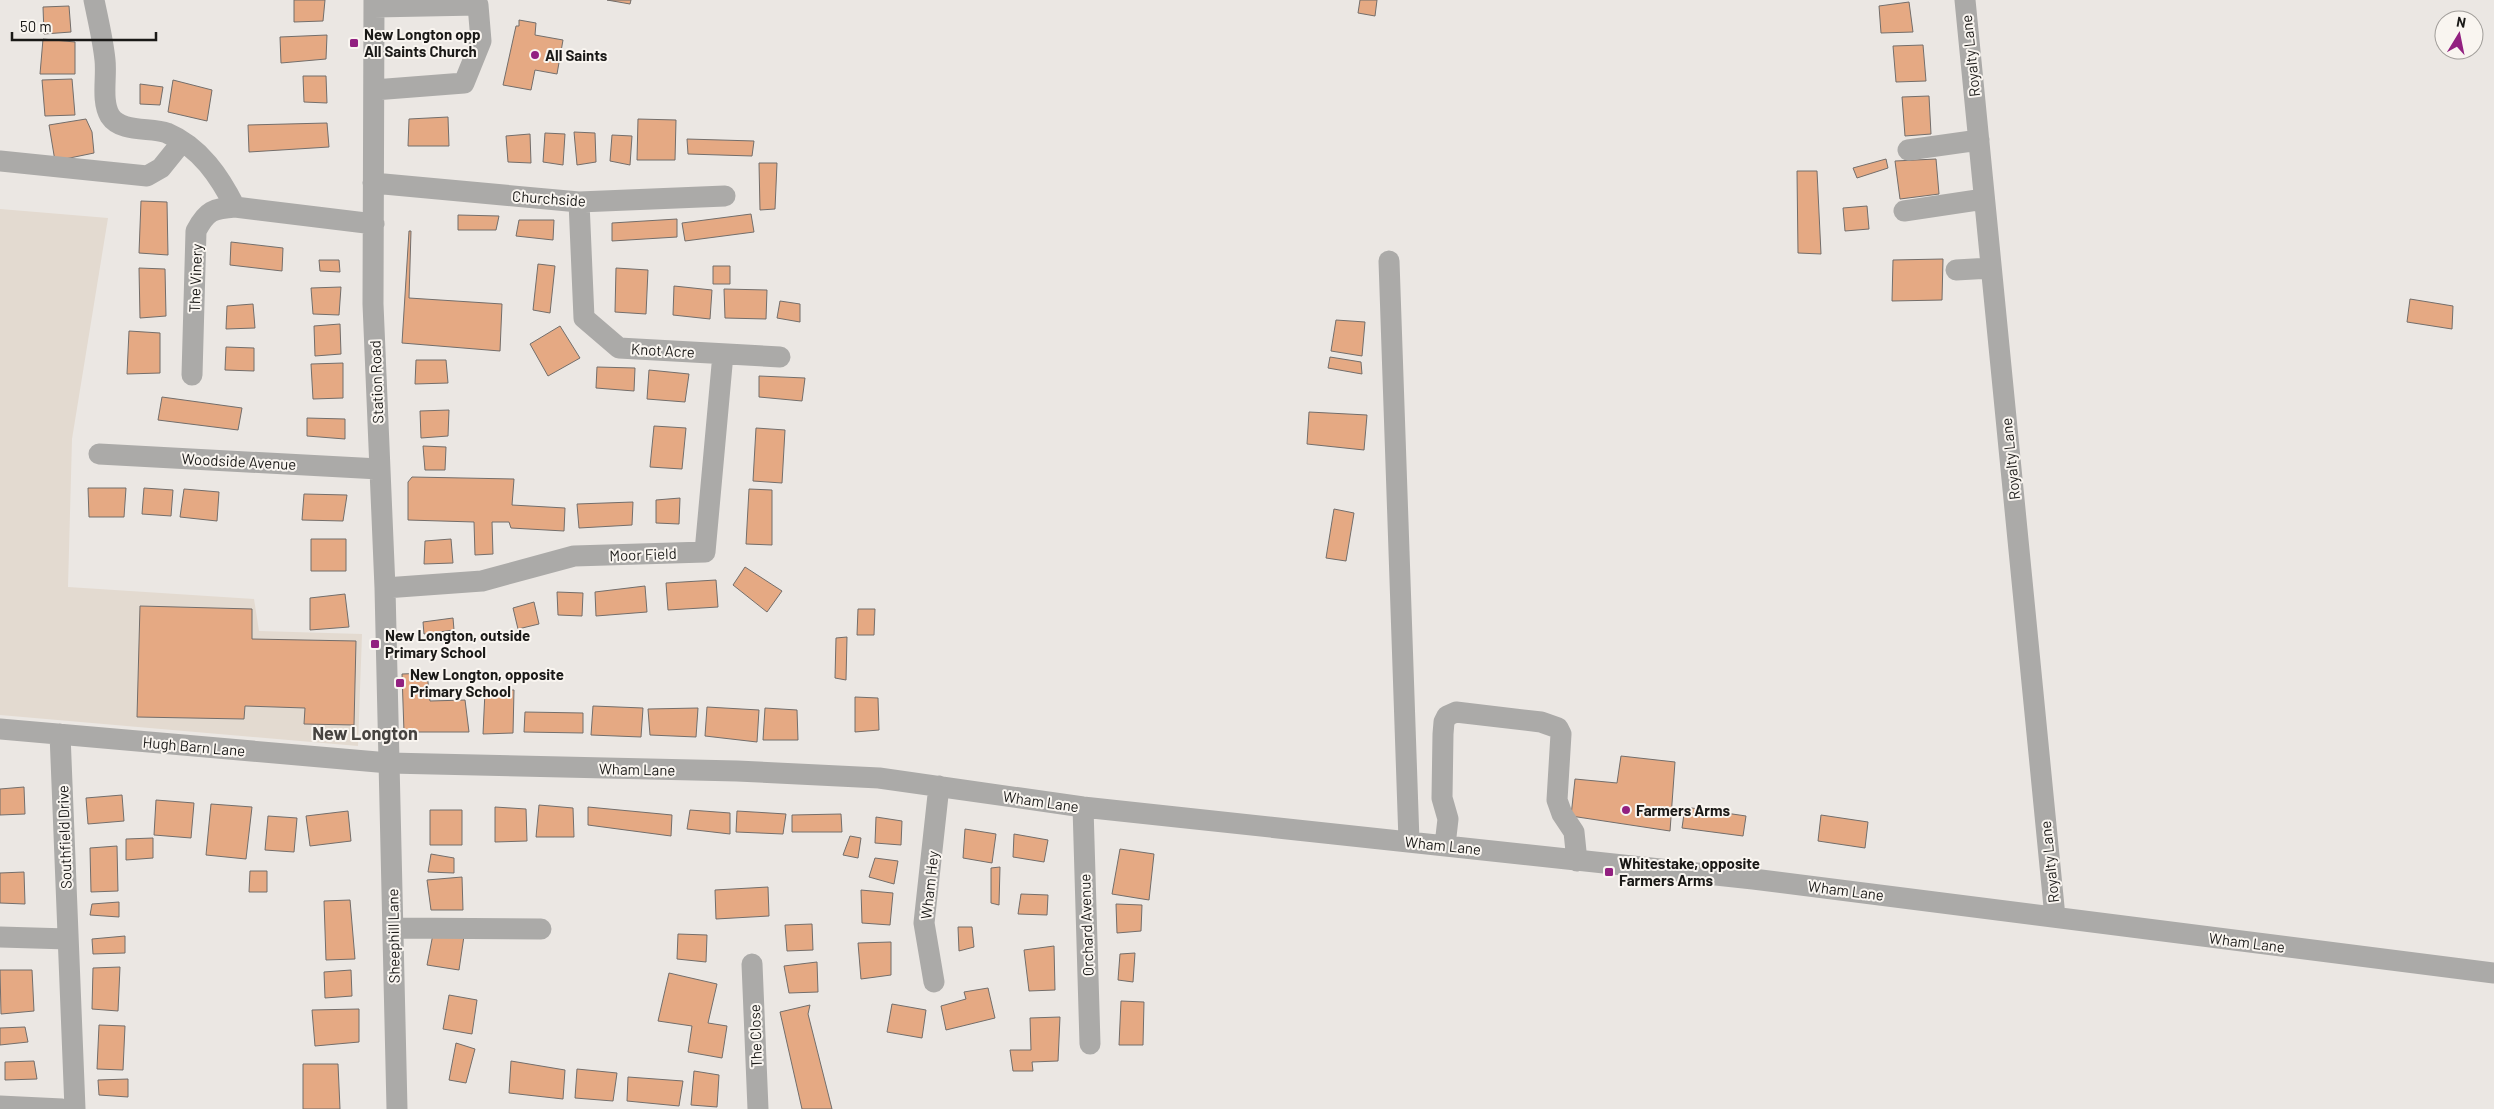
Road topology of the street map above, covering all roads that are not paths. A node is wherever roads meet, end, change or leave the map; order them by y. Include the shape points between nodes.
1 (94, 0) edge
2 (1965, 0) edge
3 (374, 4) edge
4 (374, 90) junction
5 (1979, 140) junction
6 (182, 142) junction
7 (1908, 150) dead end
8 (0, 161) edge
9 (373, 183) junction
10 (725, 196) dead end
11 (1984, 199) junction
12 (579, 202) junction
13 (235, 207) junction
14 (1904, 211) dead end
15 (374, 224) junction
16 (1389, 261) dead end
17 (1991, 268) junction
18 (1956, 270) dead end
19 (723, 354) junction
20 (780, 357) dead end
21 (192, 374) dead end
22 (99, 454) dead end
23 (379, 469) junction
24 (385, 588) junction
25 (0, 729) edge
26 (60, 734) junction
27 (389, 763) junction
28 (939, 786) junction
29 (1083, 807) junction
30 (1409, 841) junction
31 (1445, 845) junction
32 (1577, 861) junction
33 (2055, 917) junction
34 (393, 928) junction
35 (540, 930) dead end
36 (0, 937) edge
37 (68, 940) junction
38 (752, 964) dead end
39 (2494, 973) edge
40 (934, 982) dead end
41 (1090, 1044) dead end
42 (0, 1106) edge
43 (62, 1109) edge
44 (74, 1109) edge
45 (397, 1109) edge
46 (758, 1109) edge

1 - 6 street via 105,60 107,108 112,118 124,126 166,133
2 - 5 street, Royalty Lane
3 - 4 street, Station Road
3 - 4 street via 478,5 481,42 464,84
4 - 9 street, Station Road
5 - 7 street
5 - 11 street, Royalty Lane
6 - 8 street via 161,168 147,176
6 - 13 street via 221,178
9 - 12 street, Churchside
9 - 15 street, Station Road
10 - 12 street, Churchside
11 - 14 street
11 - 17 street, Royalty Lane
12 - 19 street, Knot Acre via 584,318 619,348
13 - 15 street, The Vinery
13 - 21 street, The Vinery via 215,208 196,230
15 - 23 street, Station Road via 373,304
16 - 30 street
17 - 18 street
17 - 33 street, Royalty Lane
19 - 20 street, Knot Acre
19 - 24 street, Moor Field via 705,552 574,556 482,581
22 - 23 street, Woodside Avenue
23 - 24 street, Station Road
24 - 27 street, Station Road
25 - 26 street, Hugh Barn Lane
26 - 27 street, Hugh Barn Lane
26 - 37 street, Southfield Drive
27 - 28 street, Wham Lane via 736,771 878,778
27 - 34 street, Sheephill Lane
28 - 29 street, Wham Lane
28 - 40 street, Wham Hey via 924,923
29 - 30 street, Wham Lane
29 - 41 street, Orchard Avenue
30 - 31 street, Wham Lane
31 - 32 street, Wham Lane
31 - 32 street via 1448,819 1442,798 1442,734 1447,716 1456,712 1532,721 1552,724 1561,734 1557,800 1574,832
32 - 33 street, Wham Lane via 1753,878
33 - 39 street, Wham Lane
34 - 35 street
34 - 45 street, Sheephill Lane
36 - 37 street
37 - 44 street, Southfield Drive
38 - 46 street, The Close
42 - 43 street

